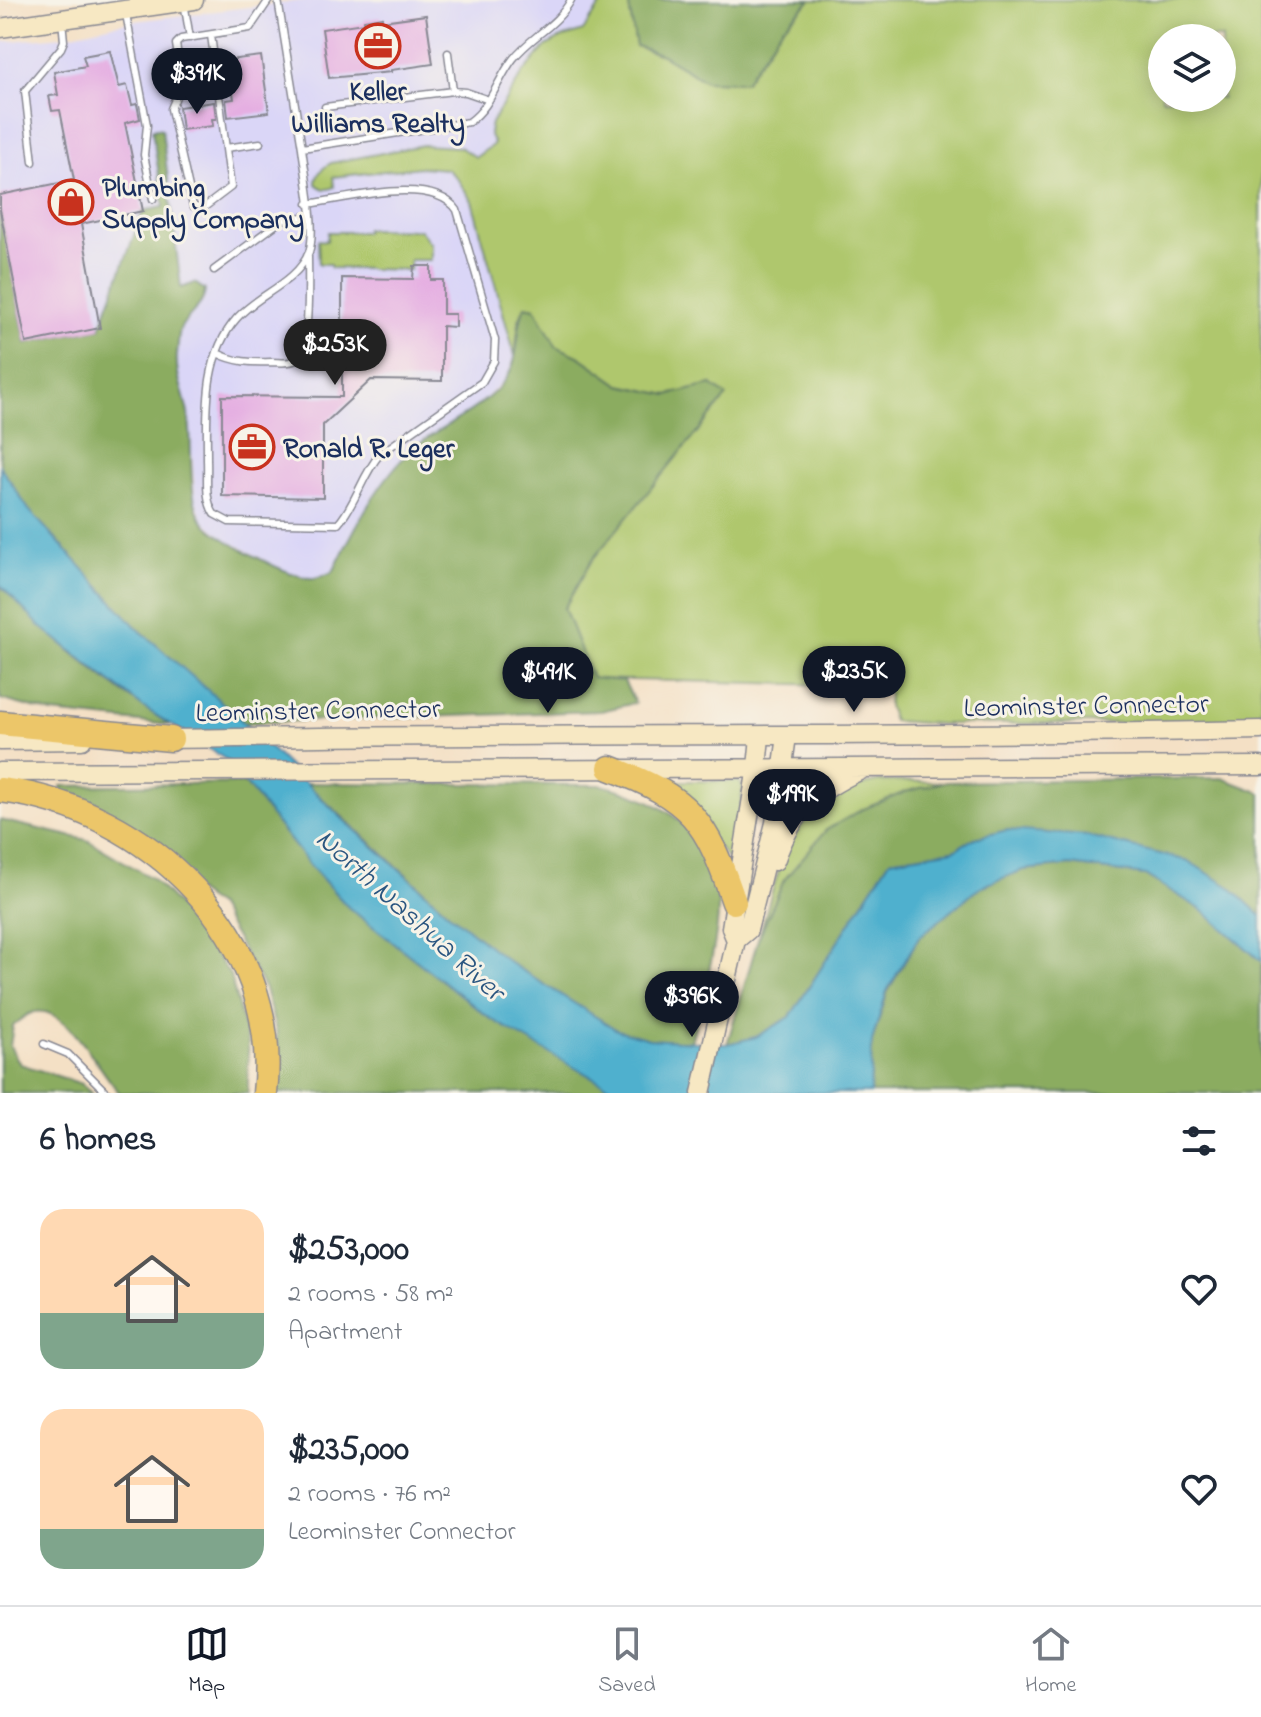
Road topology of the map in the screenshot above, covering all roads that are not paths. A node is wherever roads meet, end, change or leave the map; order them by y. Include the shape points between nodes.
1 (269, 0) edge
2 (278, 0) edge
3 (571, 0) edge
4 (189, 1) edge
5 (125, 11) junction
6 (62, 20) junction
7 (0, 28) edge
8 (211, 35) junction
9 (190, 38) junction
10 (448, 53) dead end
11 (217, 78) junction
12 (182, 82) junction
13 (453, 91) junction
14 (489, 100) junction
15 (325, 107) dead end
16 (260, 143) dead end
17 (226, 148) junction
18 (302, 148) junction
19 (33, 162) dead end
20 (153, 199) dead end
21 (308, 204) junction
22 (310, 216) junction
23 (308, 253) junction
24 (214, 270) dead end
25 (217, 353) junction
26 (0, 723) edge
27 (1261, 730) edge
28 (85, 736) junction
29 (787, 736) junction
30 (760, 737) junction
31 (171, 739) joint
32 (0, 741) edge
33 (1261, 766) edge
34 (757, 767) junction
35 (784, 767) junction
36 (610, 768) junction
37 (866, 768) junction
38 (0, 772) edge
39 (0, 790) edge
40 (734, 902) junction
41 (742, 935) junction
42 (44, 1044) dead end
43 (107, 1093) edge
44 (265, 1093) edge
45 (701, 1093) edge

1 - 8 lane via 250,28
2 - 18 lane
3 - 14 lane via 513,59
4 - 5 main road
4 - 9 lane
5 - 6 main road
5 - 20 lane via 147,125 144,155
6 - 7 main road
6 - 19 lane via 61,48 25,91
8 - 9 lane
8 - 11 lane
9 - 12 lane via 176,44
10 - 13 lane
11 - 12 lane
11 - 17 lane
12 - 17 lane via 171,109 196,209 231,187
13 - 14 lane
13 - 15 lane
14 - 18 lane via 463,124
16 - 17 lane
18 - 21 lane
21 - 22 lane
21 - 25 lane via 417,190 447,199 457,210 495,340 487,376 380,454 338,524 237,524 214,514 208,497 207,408
22 - 23 lane
22 - 24 lane via 282,220
23 - 25 lane via 294,273 236,319
23 - 25 lane via 301,356 292,362 249,363
26 - 28 highway
27 - 29 main road, Leominster Connector
28 - 31 highway
28 - 32 main road
29 - 30 main road, Leominster Connector
29 - 35 main road
30 - 31 main road, Leominster Connector
30 - 34 main road
33 - 37 main road
34 - 35 main road
34 - 36 main road
34 - 40 main road
35 - 37 main road
35 - 41 main road via 775,823
36 - 38 main road
36 - 40 highway via 681,803 711,841
37 - 41 main road via 819,792 798,813 782,840 761,908
39 - 44 highway via 65,804 109,825 168,862 210,907 229,932 259,998 268,1066
40 - 41 main road via 731,928
41 - 45 main road
42 - 43 lane via 68,1054

